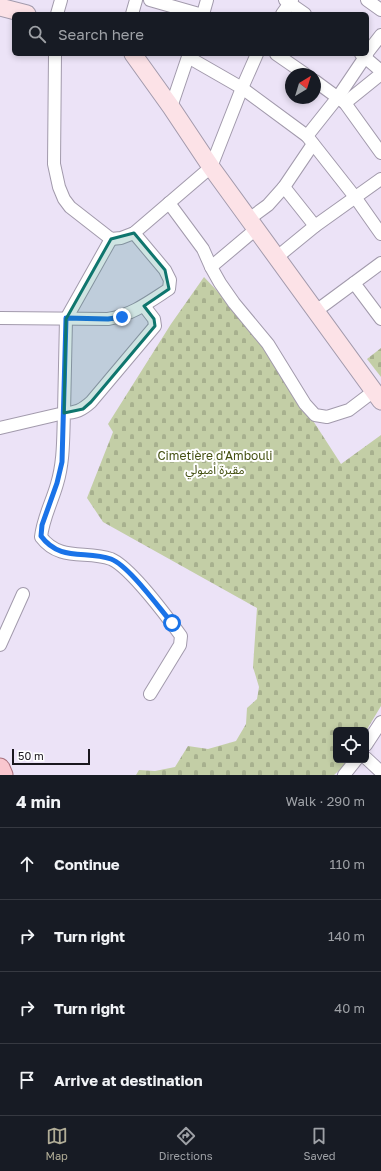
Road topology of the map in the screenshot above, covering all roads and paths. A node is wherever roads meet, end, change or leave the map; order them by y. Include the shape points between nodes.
1 (61, 0) edge
2 (136, 0) edge
3 (150, 0) edge
4 (207, 0) edge
5 (367, 0) edge
6 (289, 1) edge
7 (0, 6) edge
8 (381, 10) edge
9 (20, 12) edge
10 (58, 12) edge
11 (133, 12) edge
12 (192, 12) edge
13 (204, 12) edge
14 (283, 12) edge
15 (303, 12) edge
16 (381, 35) edge
17 (369, 50) edge
18 (55, 56) edge
19 (134, 56) edge
20 (188, 56) edge
21 (256, 56) edge
22 (279, 56) edge
23 (364, 56) edge
24 (366, 56) edge
25 (296, 68) edge
26 (381, 71) edge
27 (381, 74) edge
28 (321, 85) edge
29 (242, 88) junction
30 (342, 100) junction
31 (171, 107) junction
32 (310, 140) junction
33 (381, 153) edge
34 (211, 166) junction
35 (381, 179) edge
36 (284, 187) junction
37 (355, 197) junction
38 (169, 203) junction
39 (253, 224) junction
40 (315, 226) junction
41 (134, 233) junction
42 (381, 234) edge
43 (111, 239) junction
44 (276, 258) junction
45 (381, 264) edge
46 (211, 267) junction
47 (354, 283) junction
48 (144, 306) junction
49 (316, 311) junction
50 (0, 318) edge
51 (66, 318) junction
52 (381, 319) edge
53 (377, 396) edge
54 (64, 413) junction
55 (0, 428) edge
56 (23, 594) dead end
57 (0, 645) edge
58 (150, 694) dead end
59 (381, 722) edge
60 (369, 740) edge
61 (369, 761) edge
62 (354, 763) edge
63 (0, 768) edge
64 (381, 772) edge
65 (3, 775) edge
66 (344, 775) edge

1 - 10 street
2 - 11 street
3 - 12 street
4 - 13 street
5 - 8 street
6 - 14 street
6 - 15 street
7 - 9 street
16 - 17 street
18 - 43 street via 54,164 59,187 70,207
19 - 31 street
20 - 29 street
20 - 31 street
21 - 29 street
22 - 25 street
23 - 30 street
24 - 26 street
27 - 30 street
28 - 30 street
29 - 32 street
29 - 34 street
30 - 32 street
30 - 33 street
31 - 34 street
32 - 36 street
32 - 37 street
34 - 38 street
34 - 39 street
35 - 37 street
36 - 39 street
36 - 40 street
37 - 40 street
37 - 42 street
38 - 41 street
38 - 46 street via 203,249
39 - 44 street
39 - 46 street
40 - 44 street
41 - 43 street
41 - 48 street via 165,270 170,280 169,289
43 - 51 street
44 - 49 street
45 - 47 street
46 - 53 street via 234,303 268,344 305,404 315,415 327,417 349,410
47 - 49 street
47 - 52 street
48 - 51 street via 122,317
48 - 54 street via 154,318 155,326 91,402 75,413
49 - 53 street
50 - 51 street
51 - 54 street
54 - 55 street
54 - 58 street via 62,462 42,525 41,536 47,544 60,551 112,559 147,593 181,636 180,645
56 - 57 street
59 - 60 street
61 - 64 street
62 - 66 street
63 - 65 main road

